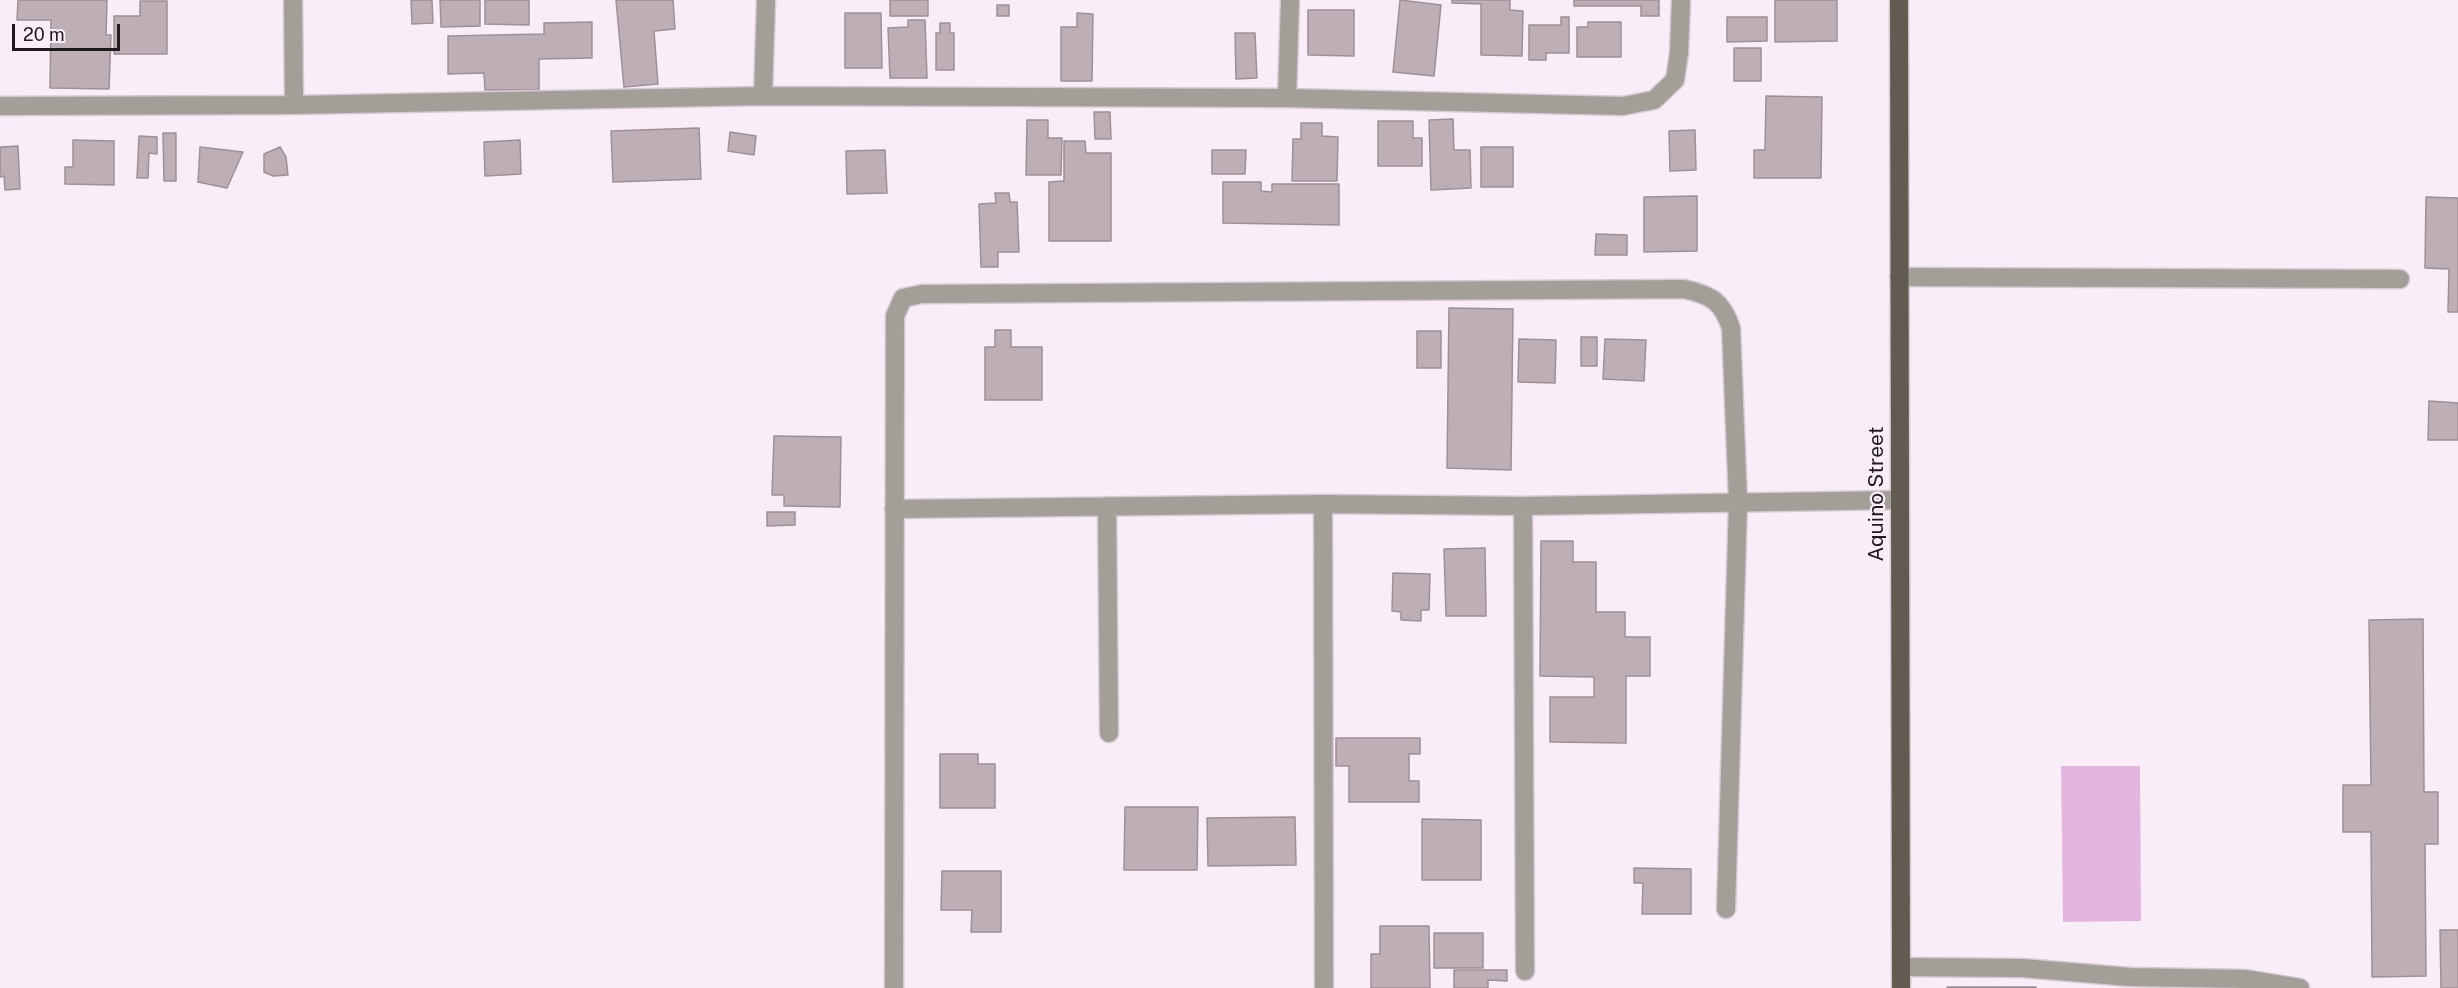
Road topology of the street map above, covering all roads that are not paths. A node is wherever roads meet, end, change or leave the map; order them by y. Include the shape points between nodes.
1 (292, 0) edge
2 (766, 0) edge
3 (1290, 0) edge
4 (1681, 0) edge
5 (1899, 0) edge
6 (763, 96) junction
7 (1287, 98) junction
8 (294, 105) junction
9 (0, 106) edge
10 (1899, 277) junction
11 (2400, 279) dead end
12 (1900, 500) junction
13 (1738, 502) junction
14 (1323, 504) junction
15 (1107, 506) junction
16 (1523, 506) junction
17 (894, 509) junction
18 (1109, 733) dead end
19 (1726, 909) dead end
20 (1901, 967) junction
21 (2046, 970) junction
22 (1525, 971) dead end
23 (894, 988) edge
24 (1324, 988) edge
25 (1901, 988) edge
26 (2055, 988) edge
27 (2300, 988) edge

1 - 8 street
2 - 6 street
3 - 7 street
4 - 7 street via 1675,80 1654,100 1623,106
5 - 10 main road, Aquino Street
6 - 7 street
6 - 8 street
8 - 9 street
10 - 11 street
10 - 12 main road, Aquino Street
12 - 13 street
12 - 20 main road, Aquino Street
13 - 16 street
13 - 17 street via 1731,328 1725,311 1700,292 1684,289 922,294 903,298 895,316
13 - 19 street
14 - 15 street
14 - 16 street
14 - 24 street
15 - 17 street
15 - 18 street
16 - 22 street
17 - 23 street
20 - 21 street
20 - 25 main road, Aquino Street
21 - 26 street
21 - 27 street via 2130,977 2245,979

